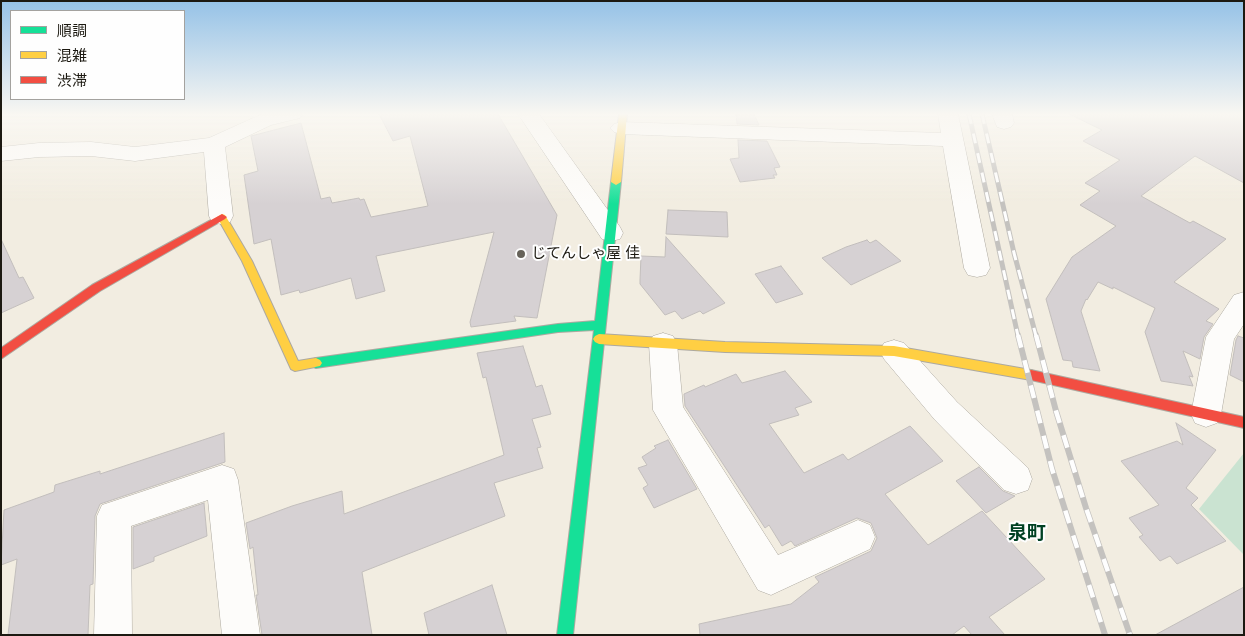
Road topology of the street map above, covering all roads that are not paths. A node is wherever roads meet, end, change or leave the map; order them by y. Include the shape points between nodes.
1 (214, 144) joint
2 (549, 144) edge
3 (620, 144) edge
4 (954, 144) edge
5 (1, 154) edge
6 (221, 216) junction
7 (611, 233) junction
8 (977, 268) dead end
9 (1244, 302) edge
10 (600, 325) junction
11 (600, 339) junction
12 (662, 344) junction
13 (894, 351) junction
14 (1, 354) edge
15 (1206, 414) junction
16 (1244, 424) edge
17 (1016, 479) dead end
18 (858, 537) dead end
19 (113, 635) edge
20 (241, 635) edge
21 (565, 635) edge

1 - 5 street via 135,154 91,149
1 - 6 street
2 - 7 street
3 - 7 street
4 - 8 street
6 - 10 street via 246,261 294,366 558,328
6 - 14 street via 96,288
7 - 10 street
9 - 15 street via 1220,337
10 - 11 street
11 - 12 street
11 - 21 street
12 - 13 street
12 - 18 street via 668,410 771,577
13 - 15 street via 1046,377
13 - 17 street via 946,411
15 - 16 street
19 - 20 street via 114,516 222,480

